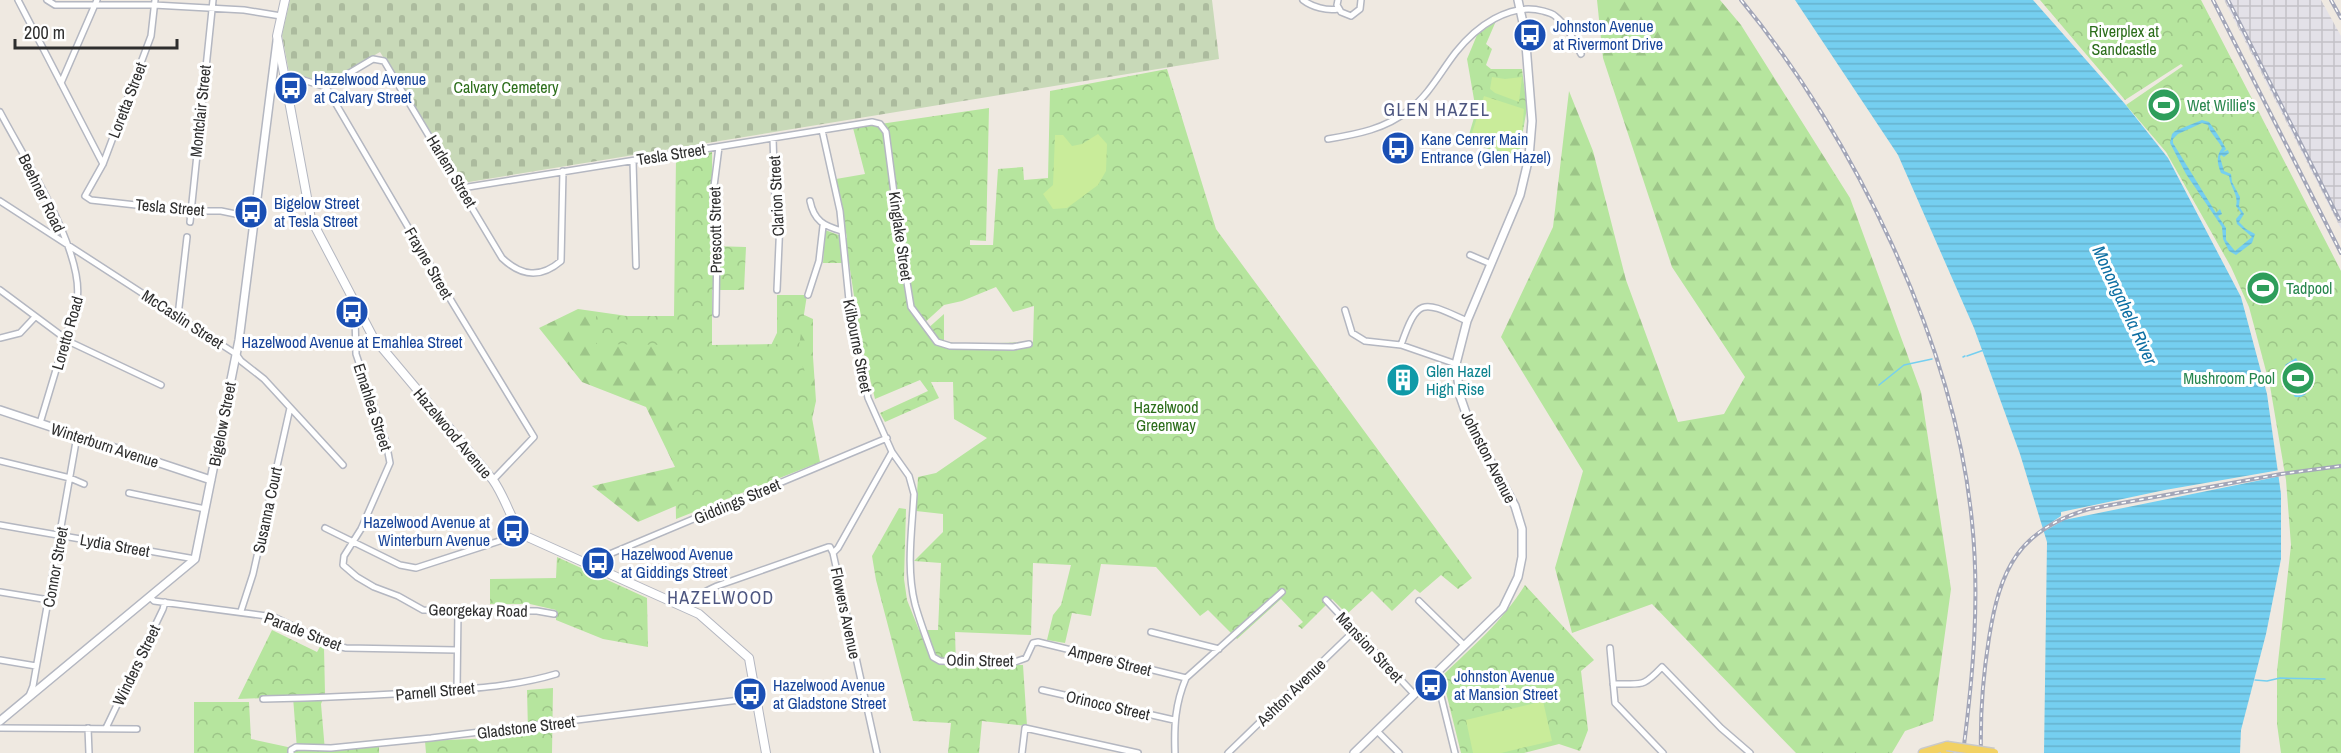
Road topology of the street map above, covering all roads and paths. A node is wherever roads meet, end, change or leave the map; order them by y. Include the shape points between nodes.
1 (18, 0) edge
2 (46, 0) edge
3 (213, 0) edge
4 (285, 0) edge
5 (1303, 0) edge
6 (1338, 0) edge
7 (1361, 0) edge
8 (1518, 0) edge
9 (97, 2) edge
10 (154, 2) edge
11 (212, 9) junction
12 (1338, 9) junction
13 (1520, 10) junction
14 (281, 16) junction
15 (278, 36) junction
16 (1581, 54) dead end
17 (284, 74) junction
18 (61, 83) junction
19 (326, 87) junction
20 (0, 112) edge
21 (880, 124) joint
22 (822, 130) junction
23 (773, 138) junction
24 (1328, 139) dead end
25 (719, 147) junction
26 (633, 161) junction
27 (103, 164) junction
28 (563, 171) junction
29 (462, 188) junction
30 (85, 196) joint
31 (0, 201) edge
32 (810, 201) dead end
33 (190, 211) junction
34 (255, 218) junction
35 (190, 222) dead end
36 (823, 226) junction
37 (842, 231) junction
38 (187, 237) dead end
39 (66, 243) junction
40 (1470, 255) dead end
41 (1491, 264) junction
42 (636, 266) dead end
43 (0, 290) edge
44 (777, 290) dead end
45 (808, 295) dead end
46 (358, 310) junction
47 (1345, 310) dead end
48 (716, 314) dead end
49 (178, 316) junction
50 (35, 317) junction
51 (1467, 321) junction
52 (0, 338) edge
53 (66, 340) junction
54 (1029, 344) dead end
55 (1401, 345) junction
56 (236, 354) junction
57 (1456, 364) junction
58 (161, 385) dead end
59 (290, 408) junction
60 (0, 410) edge
61 (40, 423) junction
62 (77, 436) junction
63 (887, 438) junction
64 (892, 452) junction
65 (0, 461) edge
66 (343, 465) dead end
67 (70, 478) junction
68 (211, 480) junction
69 (493, 480) junction
70 (84, 484) dead end
71 (129, 493) dead end
72 (205, 509) junction
73 (0, 525) edge
74 (325, 528) dead end
75 (521, 534) junction
76 (61, 536) junction
77 (352, 542) junction
78 (833, 553) junction
79 (195, 559) junction
80 (588, 564) junction
81 (343, 565) joint
82 (0, 592) edge
83 (1282, 592) dead end
84 (150, 597) junction
85 (49, 600) junction
86 (1326, 600) dead end
87 (1419, 601) dead end
88 (165, 602) junction
89 (688, 608) junction
90 (241, 611) junction
91 (458, 611) junction
92 (554, 614) dead end
93 (1354, 631) junction
94 (1151, 632) dead end
95 (1464, 645) junction
96 (1610, 648) dead end
97 (457, 650) junction
98 (1219, 650) junction
99 (933, 657) joint
100 (1026, 658) joint
101 (0, 660) edge
102 (36, 666) junction
103 (556, 674) dead end
104 (1432, 676) junction
105 (1186, 678) junction
106 (1613, 684) junction
107 (457, 689) junction
108 (1042, 690) dead end
109 (1414, 694) junction
110 (28, 698) junction
111 (756, 698) junction
112 (263, 699) dead end
113 (1174, 720) junction
114 (0, 722) edge
115 (0, 728) edge
116 (88, 728) junction
117 (106, 728) junction
118 (137, 729) dead end
119 (1377, 731) junction
120 (1947, 751) edge
121 (90, 753) edge
122 (291, 753) edge
123 (766, 753) edge
124 (877, 753) edge
125 (1022, 753) edge
126 (1138, 753) edge
127 (1175, 753) edge
128 (1228, 753) edge
129 (1354, 753) edge
130 (1399, 753) edge
131 (1455, 753) edge
132 (1663, 753) edge
133 (1750, 753) edge
134 (1923, 753) edge
135 (1994, 753) edge

1 - 18 street
2 - 9 street via 55,5
3 - 11 street, Montclair Street
4 - 14 main road, Hazelwood Avenue
5 - 12 street
6 - 12 street
7 - 12 street via 1355,15 1344,15
8 - 13 street, Johnston Avenue
9 - 10 street
9 - 18 street
10 - 11 street
10 - 27 street, Loretta Street via 152,36
11 - 14 street
11 - 33 street, Montclair Street
13 - 16 street via 1553,14
13 - 24 street via 1501,14 1483,26 1457,50 1421,99 1389,124 1365,133
13 - 41 street, Johnston Avenue via 1532,121 1529,157 1520,195
14 - 15 main road, Hazelwood Avenue
15 - 17 main road, Hazelwood Avenue
15 - 34 street, Bigelow Street
17 - 19 street
17 - 46 main road, Hazelwood Avenue via 311,219
18 - 27 street
19 - 29 street, Harlem Street via 381,58
19 - 69 street, Frayne Street via 534,437
20 - 39 street, Beehner Road
21 - 22 street, Tesla Street
21 - 54 street, Kinglake Street via 886,132 912,307 937,342 1013,348
22 - 23 street, Tesla Street
22 - 37 street, Kilbourne Street
23 - 25 street, Tesla Street
23 - 44 street, Clarion Street via 774,200 780,220
25 - 26 street, Tesla Street
25 - 48 street, Prescott Street via 712,194
26 - 28 street, Tesla Street
26 - 42 street
27 - 30 street, Loretta Street
28 - 29 street, Tesla Street
28 - 29 street, Harlem Street via 561,261 550,270 530,274 513,269 502,258
30 - 33 street, Tesla Street via 91,200
31 - 39 street, McCaslin Street
32 - 36 street via 812,213
33 - 34 street, Tesla Street via 220,211
33 - 35 street, Montclair Street
34 - 56 street, Bigelow Street
36 - 37 street
36 - 45 street via 819,261
37 - 63 street, Kilbourne Street via 855,343 868,398
38 - 49 street
39 - 49 street, McCaslin Street
39 - 53 street, Loretto Road via 80,287
40 - 41 street
41 - 51 street, Johnston Avenue
43 - 50 street
46 - 69 main road, Hazelwood Avenue via 372,337
46 - 77 street, Emahlea Street via 356,354 390,463
47 - 55 street via 1352,333 1365,340
49 - 56 street, McCaslin Street
50 - 52 street via 20,333
50 - 53 street
51 - 55 street via 1437,308 1420,308 1410,319
51 - 57 street, Johnston Avenue
53 - 58 street
53 - 61 street, Loretto Road
55 - 57 street
56 - 59 street, McCaslin Street
56 - 68 street, Bigelow Street
57 - 95 street, Johnston Avenue via 1460,396 1469,422 1515,506 1522,529 1522,557 1513,591 1503,608
59 - 66 street, McCaslin Street
59 - 90 street, Susanna Court via 254,574
60 - 61 street, Winterburn Avenue
61 - 62 street, Winterburn Avenue
62 - 67 street, Connor Street
62 - 68 street, Winterburn Avenue
63 - 64 street, Kilbourne Street
63 - 80 street, Giddings Street
64 - 78 street, Flowers Avenue
64 - 99 street, Kilbourne Street via 912,483 912,585
65 - 67 street
67 - 70 street
67 - 76 street, Connor Street
68 - 72 street, Bigelow Street
69 - 75 main road, Hazelwood Avenue
71 - 72 street
72 - 79 street, Bigelow Street
73 - 76 street, Lydia Street
74 - 77 street
75 - 77 street via 416,568 400,565
75 - 80 main road
76 - 79 street, Lydia Street
76 - 85 street, Connor Street
77 - 81 street, Emahlea Street
78 - 89 street via 828,547 717,586 704,592
78 - 124 street, Flowers Avenue
79 - 84 street
80 - 89 main road
81 - 91 street, Georgekay Road via 357,578 423,610
82 - 85 street
83 - 98 street
84 - 88 street, Parade Street
84 - 110 street
85 - 102 street, Connor Street
86 - 93 street, Mansion Street
87 - 95 street
88 - 90 street, Parade Street
88 - 117 street, Winders Street
89 - 111 main road via 749,658
90 - 97 street, Parade Street via 274,617 346,648
91 - 92 street, Georgekay Road
91 - 97 street
93 - 109 street, Mansion Street
93 - 128 street, Ashton Avenue
94 - 98 street
95 - 104 street, Johnston Avenue
96 - 106 street
97 - 107 street
98 - 105 street
99 - 100 street, Odin Street via 940,661 980,663 1012,663
100 - 105 street, Ampere Street via 1034,643
101 - 102 street
102 - 110 street, Connor Street
103 - 107 street, Parnell Street
104 - 109 street, Johnston Avenue
104 - 131 street via 1437,680
105 - 113 street
106 - 132 street via 1615,703
106 - 133 street via 1641,685 1662,667
107 - 112 street, Parnell Street
108 - 113 street, Orinoco Street
109 - 119 street, Johnston Avenue
110 - 114 street
111 - 122 street, Gladstone Street via 431,738 331,748 296,747
111 - 123 main road
113 - 127 street
115 - 116 street
116 - 117 street
116 - 121 street
117 - 118 street
119 - 129 street, Johnston Avenue
119 - 130 street
120 - 134 main road
120 - 135 main road, bridge
125 - 126 street via 1025,728

